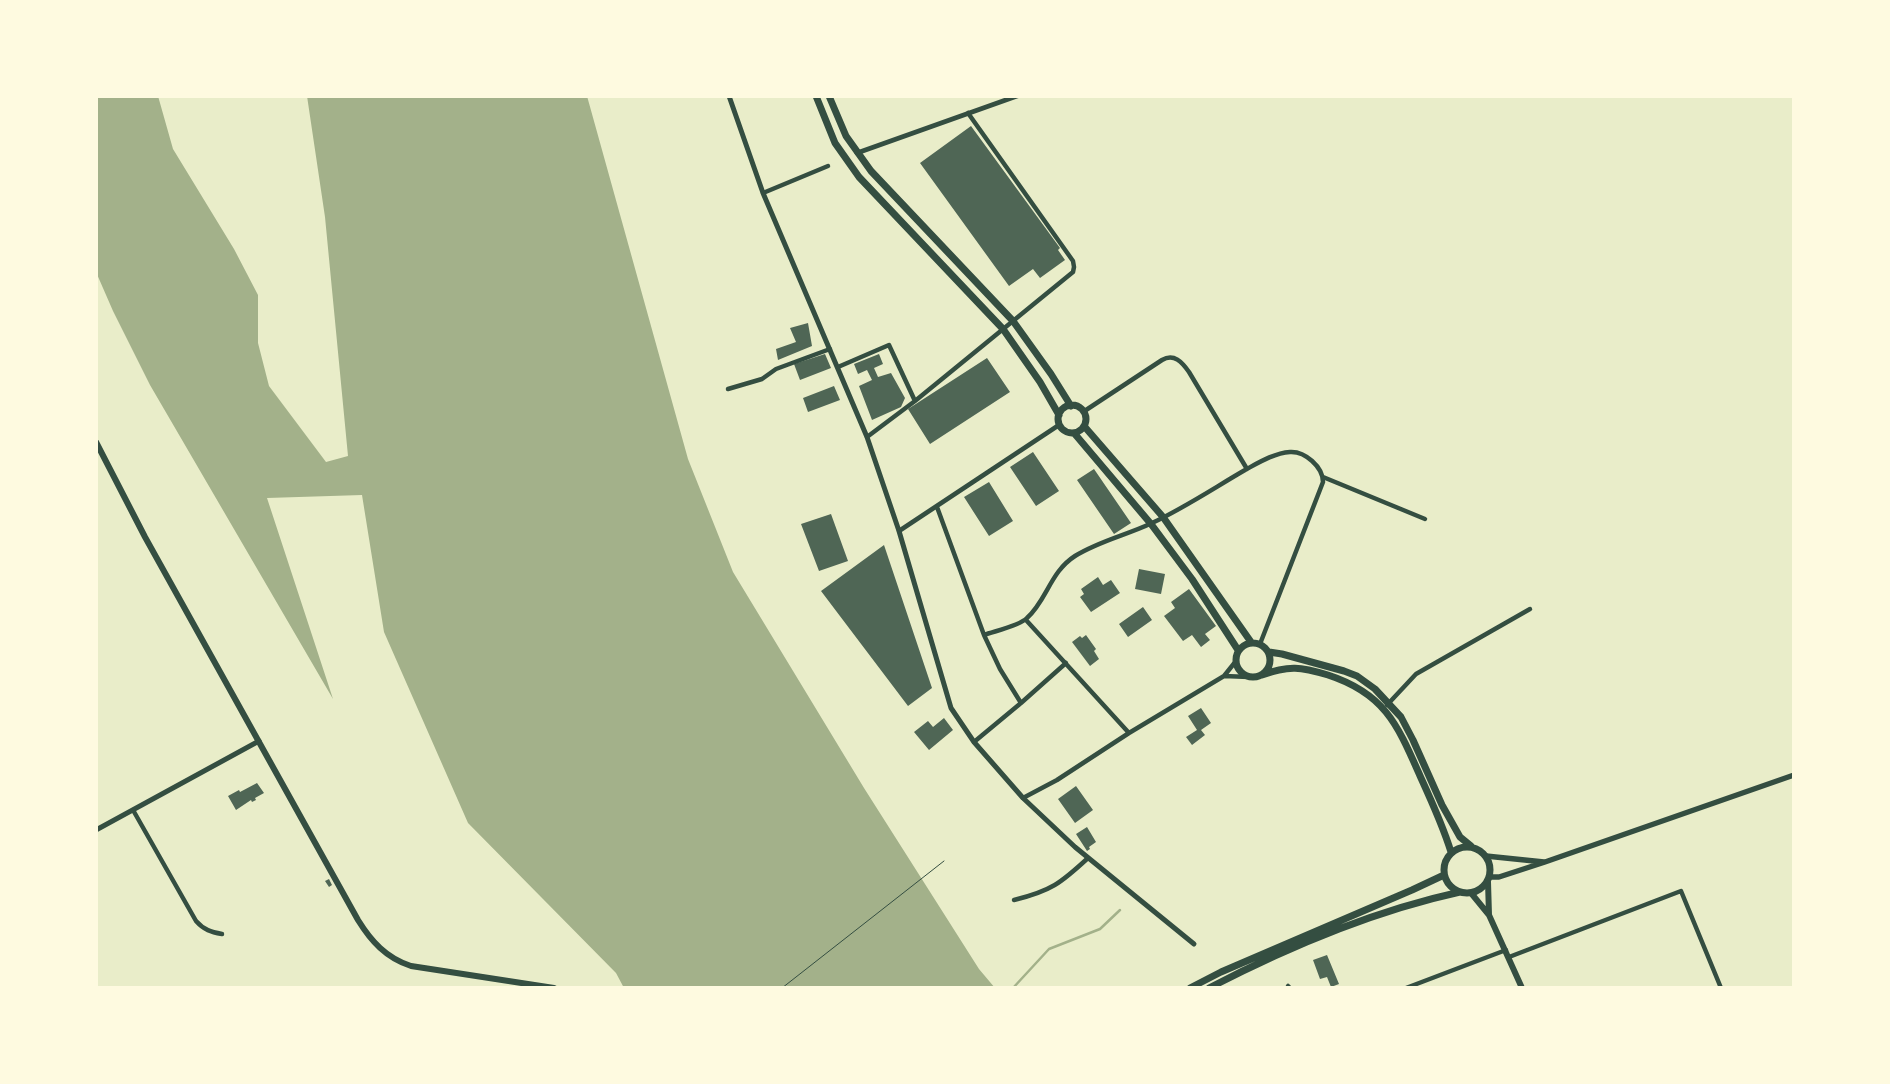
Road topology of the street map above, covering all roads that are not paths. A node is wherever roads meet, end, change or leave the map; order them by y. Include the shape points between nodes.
1 (729, 96) edge
2 (816, 96) edge
3 (829, 96) edge
4 (1017, 96) edge
5 (968, 113) junction
6 (857, 153) junction
7 (828, 166) dead end
8 (763, 193) junction
9 (1013, 321) junction
10 (1003, 329) junction
11 (830, 349) junction
12 (838, 367) junction
13 (728, 389) dead end
14 (915, 401) junction
15 (1071, 406) junction
16 (1083, 412) junction
17 (1059, 415) junction
18 (1060, 425) junction
19 (1084, 426) junction
20 (1074, 433) junction
21 (866, 437) junction
22 (96, 442) edge
23 (1247, 469) junction
24 (1323, 477) junction
25 (937, 507) junction
26 (1163, 517) junction
27 (1425, 519) dead end
28 (1151, 524) junction
29 (899, 531) junction
30 (1530, 609) dead end
31 (1026, 620) junction
32 (984, 635) junction
33 (1251, 642) junction
34 (1260, 644) junction
35 (1238, 650) junction
36 (1269, 652) junction
37 (1236, 661) junction
38 (1066, 663) junction
39 (1262, 675) junction
40 (1224, 676) junction
41 (1249, 677) junction
42 (1021, 703) junction
43 (1386, 706) junction
44 (1129, 733) junction
45 (259, 741) junction
46 (974, 742) junction
47 (1794, 775) edge
48 (1023, 798) junction
49 (133, 810) junction
50 (96, 830) edge
51 (1471, 846) junction
52 (1451, 852) junction
53 (1486, 856) junction
54 (1088, 858) junction
55 (1546, 862) junction
56 (1444, 874) junction
57 (1489, 879) junction
58 (1460, 892) junction
59 (1471, 893) junction
60 (1014, 900) dead end
61 (1489, 915) junction
62 (222, 934) dead end
63 (1194, 944) dead end
64 (1507, 954) junction
65 (554, 988) edge
66 (1190, 988) edge
67 (1209, 988) edge
68 (1406, 988) edge
69 (1522, 988) edge
70 (1721, 988) edge

1 - 8 street
2 - 10 highway via 835,143 859,176
3 - 6 highway via 839,123
4 - 5 street
5 - 6 street
5 - 9 street via 1074,261 1073,272
6 - 9 highway via 900,204
7 - 8 street
8 - 11 street
9 - 10 street
9 - 15 highway
10 - 14 street
10 - 17 highway
11 - 12 street
11 - 13 street via 776,369 762,379
12 - 14 street via 889,345
12 - 21 street
14 - 21 street
15 - 16 highway
15 - 17 highway
16 - 19 highway
16 - 23 street via 1162,360 1172,357 1181,361 1189,372
17 - 18 highway
18 - 20 highway via 1064,431
18 - 25 street
19 - 20 highway
19 - 26 highway
20 - 28 highway
21 - 29 street
22 - 45 main road
23 - 24 street via 1292,451 1302,454 1317,466
23 - 26 street
24 - 27 street
24 - 34 street
25 - 29 street
25 - 32 street
26 - 28 street
26 - 33 highway
28 - 31 street via 1074,557 1056,572
28 - 35 highway
29 - 46 street via 951,708
30 - 43 street via 1416,674
31 - 32 street
31 - 38 street
32 - 42 street
33 - 34 highway
33 - 35 highway
34 - 36 highway
35 - 37 highway
36 - 39 highway via 1270,665
36 - 43 highway via 1358,676 1375,689
37 - 40 street
37 - 41 highway via 1240,671
38 - 42 street
38 - 44 street
39 - 41 highway
39 - 43 highway via 1281,668 1311,670 1355,685
40 - 41 street
40 - 44 street
42 - 46 street
43 - 51 highway via 1400,716 1442,805 1460,837
43 - 52 highway via 1443,827
44 - 48 street
45 - 49 street
45 - 65 main road via 358,920 386,955 411,966
46 - 48 street
47 - 55 main road
48 - 54 street
49 - 50 street
49 - 62 street via 196,921 209,932
51 - 52 highway
51 - 53 highway
52 - 56 highway via 1444,862
53 - 55 main road
53 - 57 highway via 1490,866
54 - 60 street via 1064,881 1048,890
54 - 63 street
55 - 57 main road
56 - 58 highway via 1452,888
56 - 66 highway
57 - 59 highway via 1481,889
57 - 61 main road
58 - 59 highway
58 - 67 highway via 1418,901 1334,931
59 - 61 main road
61 - 64 main road
64 - 68 street
64 - 69 main road
64 - 70 street via 1681,891

